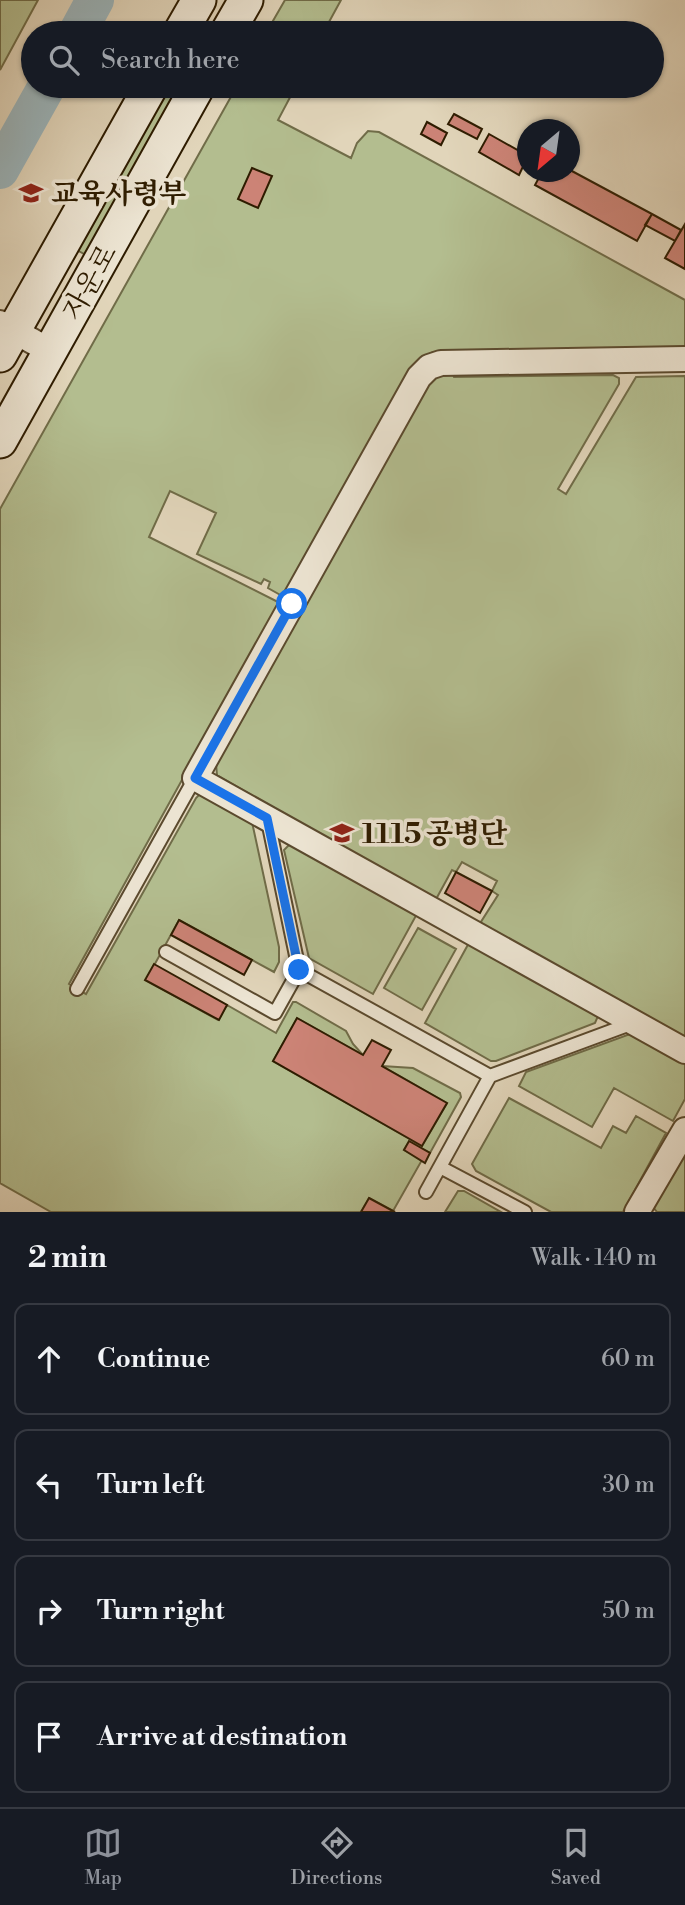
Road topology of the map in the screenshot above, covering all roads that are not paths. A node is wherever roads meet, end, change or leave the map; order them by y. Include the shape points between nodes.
1 (199, 0) edge
2 (246, 0) edge
3 (187, 21) edge
4 (235, 21) edge
5 (144, 98) edge
6 (191, 98) edge
7 (4, 336) edge
8 (50, 351) junction
9 (685, 359) edge
10 (0, 441) edge
11 (195, 778) junction
12 (267, 818) junction
13 (166, 952) dead end
14 (299, 970) junction
15 (77, 989) dead end
16 (634, 1023) junction
17 (685, 1051) edge
18 (490, 1076) junction
19 (685, 1130) edge
20 (440, 1167) junction
21 (426, 1192) dead end
22 (640, 1211) edge
23 (525, 1212) edge

1 - 3 street
2 - 4 street
5 - 7 street, 자운로
6 - 8 street, 자운로
7 - 8 street
8 - 10 street, 자운로
9 - 11 street via 441,363 429,368 419,377
11 - 12 street
11 - 15 lane
12 - 14 lane
12 - 16 street
13 - 14 lane via 275,1013
14 - 18 lane
16 - 17 street
16 - 18 lane
18 - 20 lane
19 - 22 street
20 - 21 lane
20 - 23 lane

